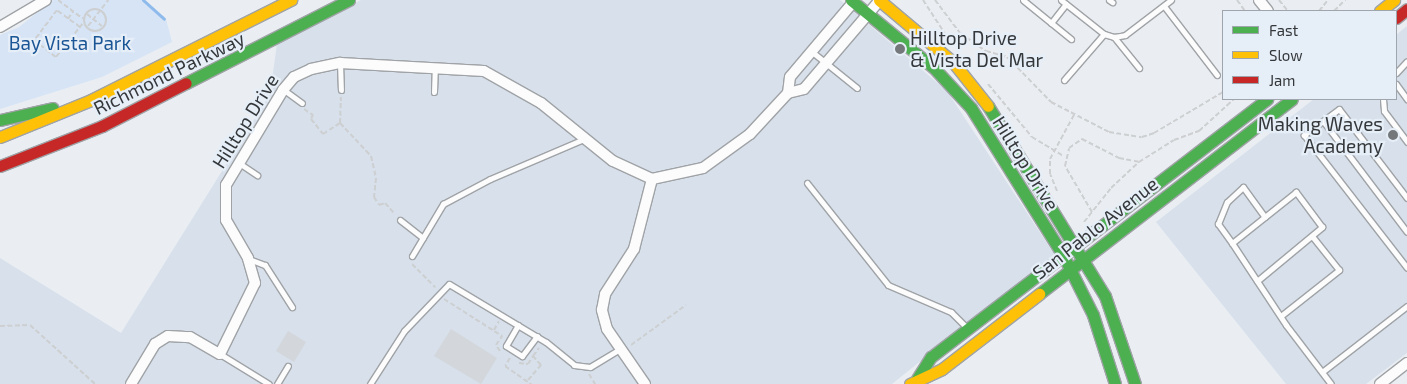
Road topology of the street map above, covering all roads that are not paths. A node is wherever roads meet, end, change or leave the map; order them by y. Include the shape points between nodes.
1 (46, 0) edge
2 (291, 0) edge
3 (349, 0) edge
4 (879, 0) edge
5 (1023, 0) edge
6 (1061, 0) edge
7 (1171, 0) edge
8 (1259, 0) edge
9 (1394, 0) edge
10 (853, 1) edge
11 (1066, 4) junction
12 (1164, 6) junction
13 (1407, 9) edge
14 (1267, 10) edge
15 (1381, 10) edge
16 (868, 13) junction
17 (1397, 17) edge
18 (1051, 23) junction
19 (0, 27) edge
20 (1104, 34) junction
21 (1114, 37) junction
22 (1071, 39) dead end
23 (811, 51) junction
24 (1407, 62) edge
25 (340, 63) junction
26 (826, 63) junction
27 (435, 66) junction
28 (1138, 68) dead end
29 (1397, 72) edge
30 (1217, 75) dead end
31 (1064, 80) dead end
32 (1397, 85) edge
33 (858, 88) dead end
34 (283, 90) junction
35 (341, 90) road end
36 (434, 92) dead end
37 (788, 94) junction
38 (1407, 99) edge
39 (91, 100) junction
40 (1266, 100) edge
41 (1291, 100) edge
42 (1383, 100) edge
43 (301, 105) road end
44 (0, 120) edge
45 (1323, 120) junction
46 (0, 137) edge
47 (584, 139) junction
48 (1407, 142) edge
49 (236, 162) junction
50 (0, 166) edge
51 (257, 175) dead end
52 (652, 179) junction
53 (807, 183) dead end
54 (1407, 198) edge
55 (1265, 217) junction
56 (400, 220) road end
57 (1407, 232) edge
58 (1312, 236) junction
59 (423, 238) junction
60 (1077, 243) junction
61 (1232, 243) junction
62 (1062, 255) junction
63 (412, 256) road end
64 (248, 258) junction
65 (1085, 258) junction
66 (1407, 268) edge
67 (1070, 270) junction
68 (1257, 281) junction
69 (1407, 306) edge
70 (292, 307) dead end
71 (1282, 314) junction
72 (518, 325) junction
73 (968, 329) junction
74 (537, 336) junction
75 (622, 351) junction
76 (220, 354) junction
77 (1407, 363) edge
78 (288, 366) dead end
79 (1322, 372) junction
80 (914, 382) edge
81 (131, 384) edge
82 (269, 384) edge
83 (277, 384) edge
84 (370, 384) edge
85 (646, 384) edge
86 (1115, 384) edge
87 (1135, 384) edge
88 (1331, 384) edge
89 (1380, 384) edge

1 - 19 street
2 - 39 main road, Richmond Parkway
3 - 50 main road, Richmond Parkway via 102,126
4 - 16 street
4 - 60 main road, Hilltop Drive via 975,86
5 - 18 lane
6 - 11 lane
7 - 12 lane
8 - 14 street
9 - 15 main road
10 - 16 main road, Hilltop Drive
10 - 23 street
11 - 18 lane
11 - 20 lane
12 - 21 lane via 1125,35
12 - 30 lane
13 - 17 main road
16 - 26 street
16 - 62 main road, Hilltop Drive via 933,68 971,108
18 - 22 lane
20 - 21 lane
20 - 31 lane
21 - 28 lane
23 - 26 lane
23 - 37 street via 790,77
24 - 29 lane
25 - 27 street, Hilltop Drive
25 - 34 street, Hilltop Drive via 311,69 294,77
25 - 35 lane
26 - 33 lane
26 - 37 street via 804,89
27 - 36 lane
27 - 47 street, Hilltop Drive via 484,71 515,85
32 - 38 lane
34 - 43 lane
34 - 49 street, Hilltop Drive
37 - 52 street via 750,134 703,168
39 - 44 main road
39 - 46 main road, Richmond Parkway
40 - 60 main road, San Pablo Avenue
41 - 65 main road, San Pablo Avenue
42 - 48 lane via 1384,111
45 - 54 lane via 1339,109
45 - 57 lane
45 - 66 lane via 1304,135
47 - 52 street, Hilltop Drive via 612,162
47 - 59 lane via 490,179 443,204
49 - 51 lane
49 - 64 street, Hilltop Drive via 226,185 226,220
52 - 75 street via 634,249 605,294 602,310 607,329
53 - 73 lane via 888,285 952,312
55 - 58 lane via 1296,192 1322,227
55 - 61 lane
55 - 61 lane via 1242,187 1227,202 1218,224
56 - 59 lane
58 - 68 lane
58 - 71 lane via 1339,270
59 - 63 lane
60 - 62 main road, San Pablo Avenue
60 - 65 main road, Hilltop Drive
61 - 68 lane
62 - 67 main road, Hilltop Drive
62 - 73 main road, San Pablo Avenue
64 - 70 lane via 265,265
64 - 76 street, Hilltop Drive via 255,283
65 - 67 main road, San Pablo Avenue
65 - 87 main road, Hilltop Drive via 1115,317
67 - 80 main road, San Pablo Avenue via 942,370
67 - 86 main road, Hilltop Drive via 1093,315
68 - 71 lane
69 - 79 lane
71 - 79 lane
72 - 74 lane
72 - 74 lane via 506,346 522,356
72 - 84 lane via 449,284 442,295 404,331
73 - 80 main road, San Pablo Avenue via 932,357
74 - 75 lane via 581,367 598,364
75 - 85 street
76 - 81 street via 190,337 168,336 155,344
76 - 82 lane
77 - 89 street
78 - 83 lane
79 - 88 lane

